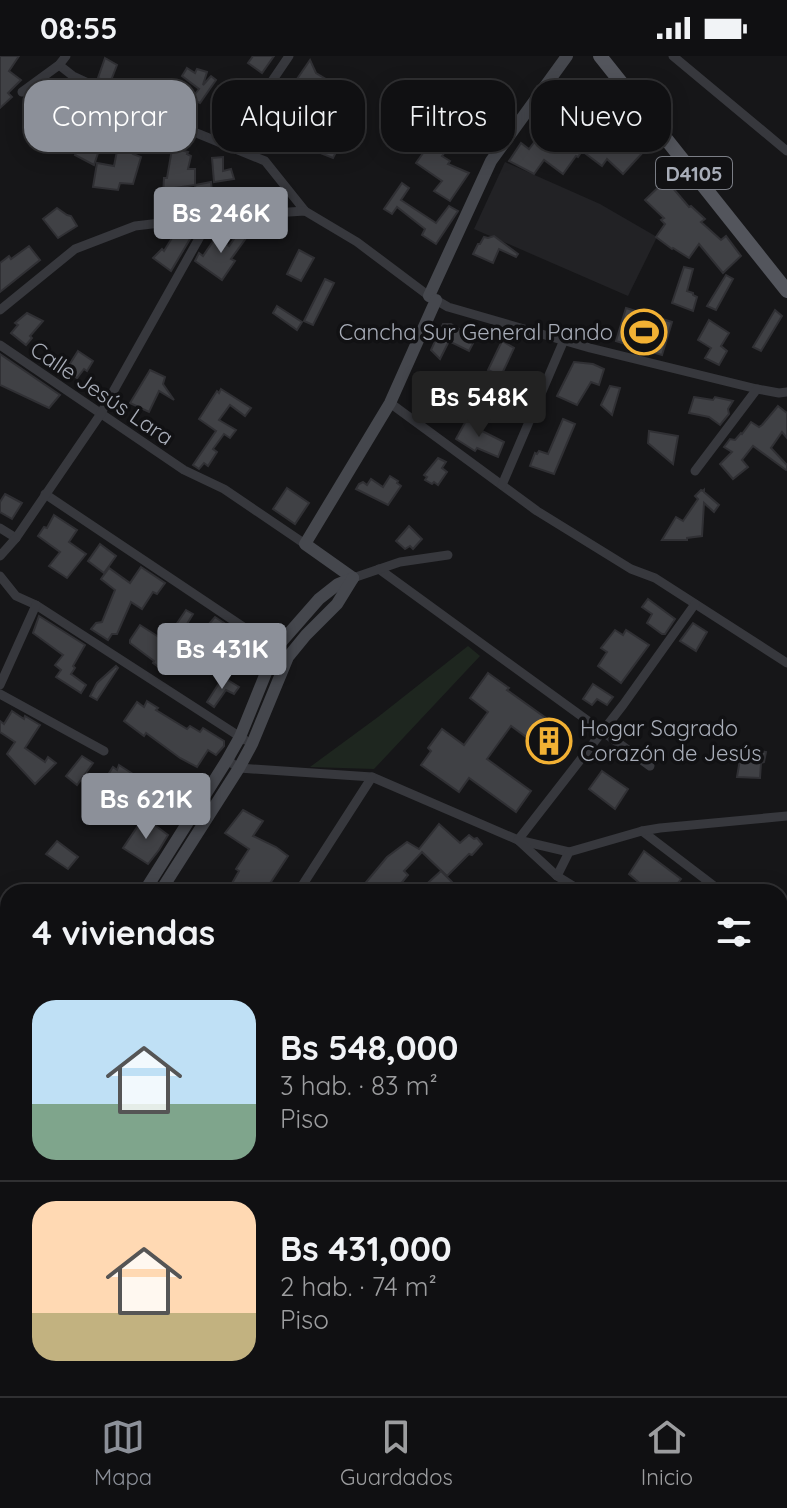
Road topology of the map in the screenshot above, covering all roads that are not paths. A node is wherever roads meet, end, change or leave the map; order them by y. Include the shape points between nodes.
1 (66, 56) edge
2 (289, 56) edge
3 (567, 56) edge
4 (600, 56) edge
5 (673, 56) edge
6 (59, 65) junction
7 (273, 80) edge
8 (22, 92) dead end
9 (212, 139) edge
10 (787, 151) edge
11 (243, 152) edge
12 (305, 211) junction
13 (211, 217) junction
14 (787, 291) edge
15 (432, 298) junction
16 (0, 310) edge
17 (564, 340) junction
18 (0, 345) edge
19 (757, 389) junction
20 (787, 392) edge
21 (390, 403) junction
22 (100, 415) junction
23 (695, 471) dead end
24 (502, 485) junction
25 (45, 494) junction
26 (0, 528) edge
27 (16, 538) junction
28 (305, 544) junction
29 (448, 555) dead end
30 (0, 556) edge
31 (379, 569) junction
32 (0, 576) edge
33 (353, 578) junction
34 (695, 604) junction
35 (36, 605) junction
36 (276, 648) junction
37 (288, 657) junction
38 (787, 663) edge
39 (0, 685) edge
40 (0, 694) edge
41 (602, 732) junction
42 (240, 737) junction
43 (252, 744) junction
44 (104, 751) dead end
45 (227, 760) junction
46 (650, 766) dead end
47 (239, 768) junction
48 (372, 777) junction
49 (787, 816) edge
50 (642, 831) junction
51 (518, 840) junction
52 (569, 852) junction
53 (557, 876) junction
54 (149, 884) edge
55 (165, 884) edge
56 (303, 884) edge
57 (568, 884) edge
58 (712, 884) edge

1 - 6 street
2 - 7 street
3 - 15 street via 491,161
4 - 14 main road, D4105
5 - 10 street
6 - 8 street
6 - 9 street
11 - 12 street via 265,161
12 - 13 street
12 - 15 street
13 - 16 street via 135,226 75,249
13 - 22 street
15 - 17 street
15 - 21 street
17 - 19 street
17 - 24 street
18 - 22 street, Calle Jesús Lara
19 - 20 street
19 - 23 street
21 - 24 street
21 - 28 street
22 - 25 street
22 - 28 street, Calle Jesús Lara
24 - 34 street
25 - 27 street
25 - 36 street
26 - 27 street
27 - 30 street
28 - 33 street
29 - 31 street
31 - 33 street
31 - 41 street
32 - 35 street via 16,596
33 - 36 street via 319,599
33 - 37 street via 337,604
34 - 38 street
34 - 41 street
35 - 39 street
35 - 42 street
36 - 37 street
36 - 42 street
37 - 43 street
40 - 44 street
41 - 46 street
41 - 51 street
42 - 43 street
42 - 45 street
43 - 47 street
45 - 47 street
45 - 54 street
47 - 48 street
47 - 55 street
48 - 51 street
48 - 56 street
49 - 50 street
50 - 52 street
50 - 58 street
51 - 52 street
51 - 53 street
52 - 53 street
53 - 57 street

